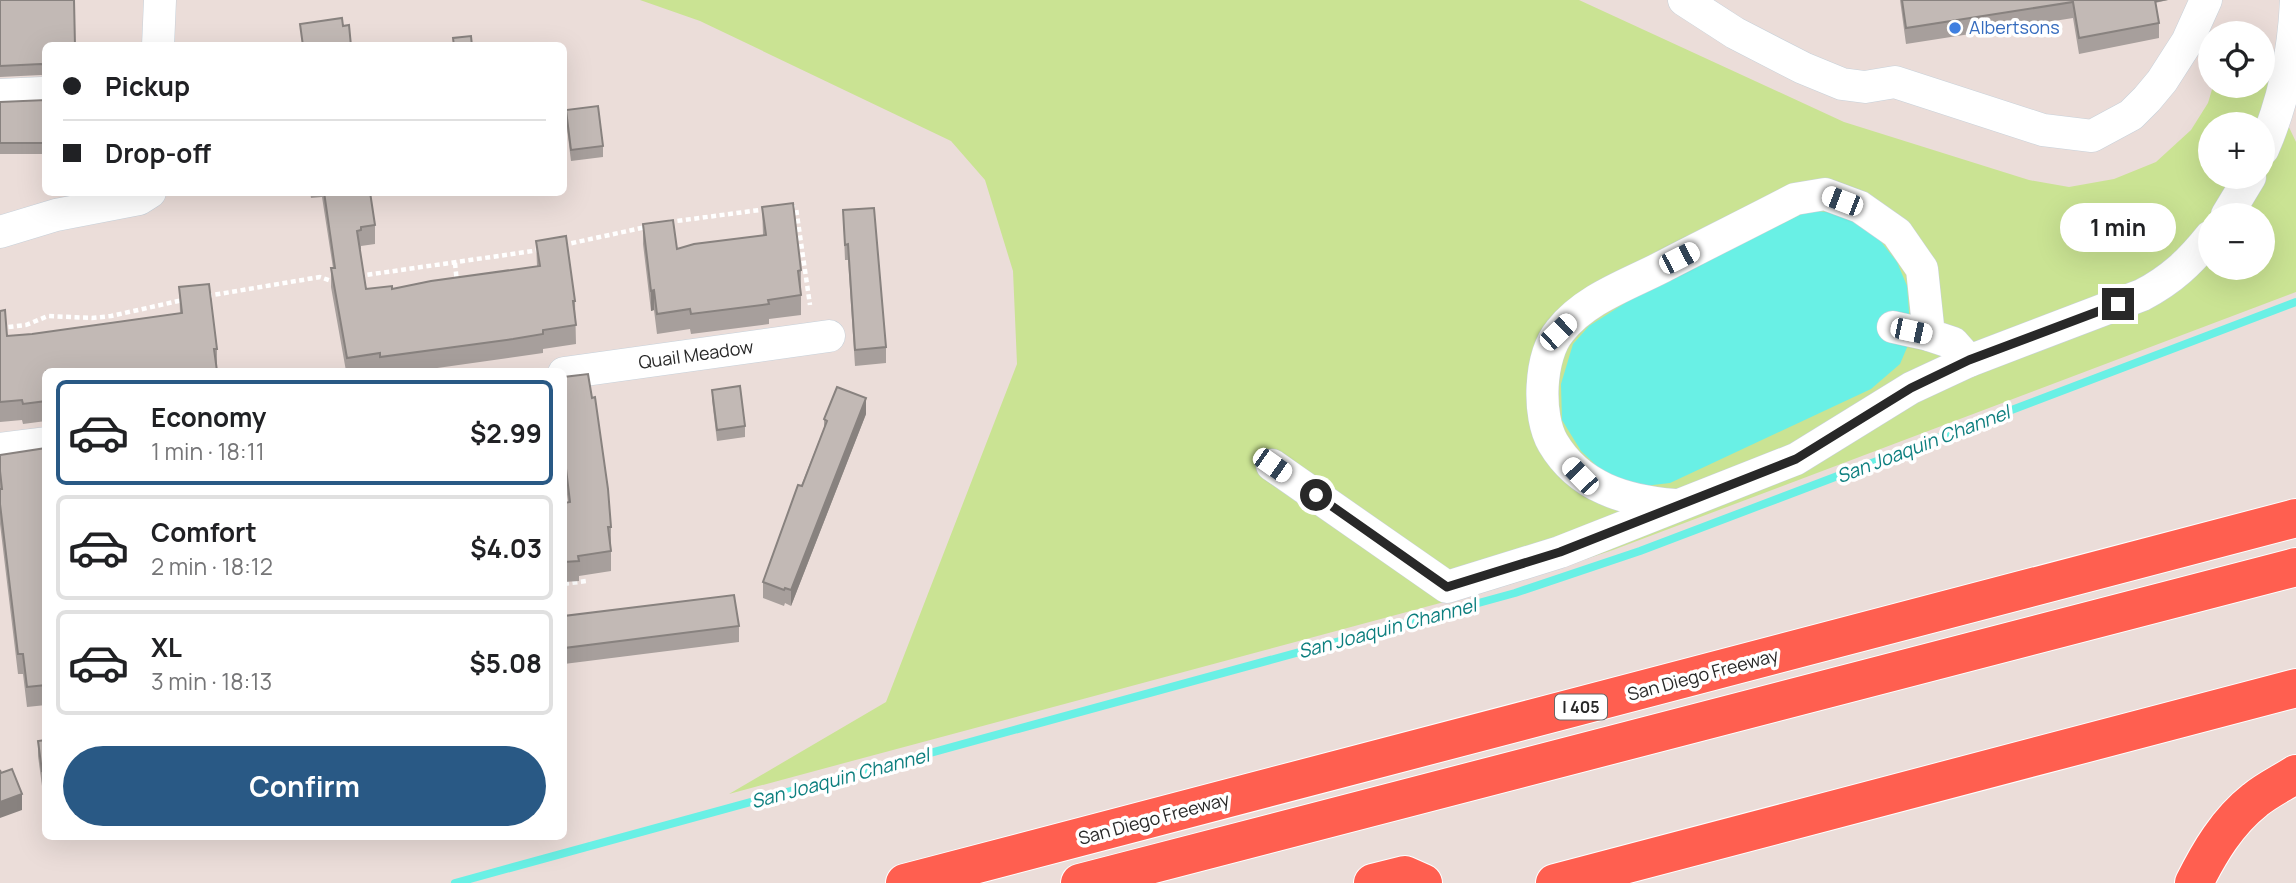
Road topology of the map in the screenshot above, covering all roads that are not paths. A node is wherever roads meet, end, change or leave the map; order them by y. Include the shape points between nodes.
1 (160, 0) edge
2 (1684, 0) edge
3 (2206, 0) edge
4 (2296, 0) edge
5 (158, 42) edge
6 (42, 93) dead end
7 (0, 95) edge
8 (2275, 115) edge
9 (144, 196) edge
10 (0, 232) edge
11 (2198, 251) edge
12 (1893, 327) dead end
13 (1929, 335) junction
14 (829, 336) dead end
15 (1969, 360) junction
16 (567, 373) edge
17 (42, 444) edge
18 (0, 449) edge
19 (1272, 465) dead end
20 (2296, 504) edge
21 (1676, 505) junction
22 (2296, 518) edge
23 (2256, 529) junction
24 (2296, 567) edge
25 (2296, 688) edge
26 (2296, 774) edge
27 (905, 883) edge
28 (1080, 883) edge
29 (1373, 883) edge
30 (1423, 883) edge
31 (1555, 883) edge
32 (2194, 883) edge

1 - 5 street
2 - 3 street via 1735,33 1842,84 1865,87 1895,82 2043,130 2092,136 2131,115 2154,90 2188,42
4 - 8 street via 2291,50
6 - 7 street
9 - 10 street
11 - 15 street via 2183,269 2142,295
12 - 13 street
13 - 15 street via 1953,343
13 - 21 street via 1922,269 1897,233 1860,207 1825,194 1795,200 1586,305 1558,332 1547,359 1542,397 1545,430 1561,457 1580,476 1644,503
14 - 16 street, Quail Meadow
15 - 21 street via 1911,388 1796,459
17 - 18 street
19 - 21 street via 1447,587 1560,552
20 - 23 highway
22 - 23 highway, San Diego Freeway / I 405
23 - 27 highway, San Diego Freeway / I 405
24 - 28 highway
25 - 31 highway
26 - 32 highway via 2255,800 2233,822
29 - 30 highway via 1405,875

